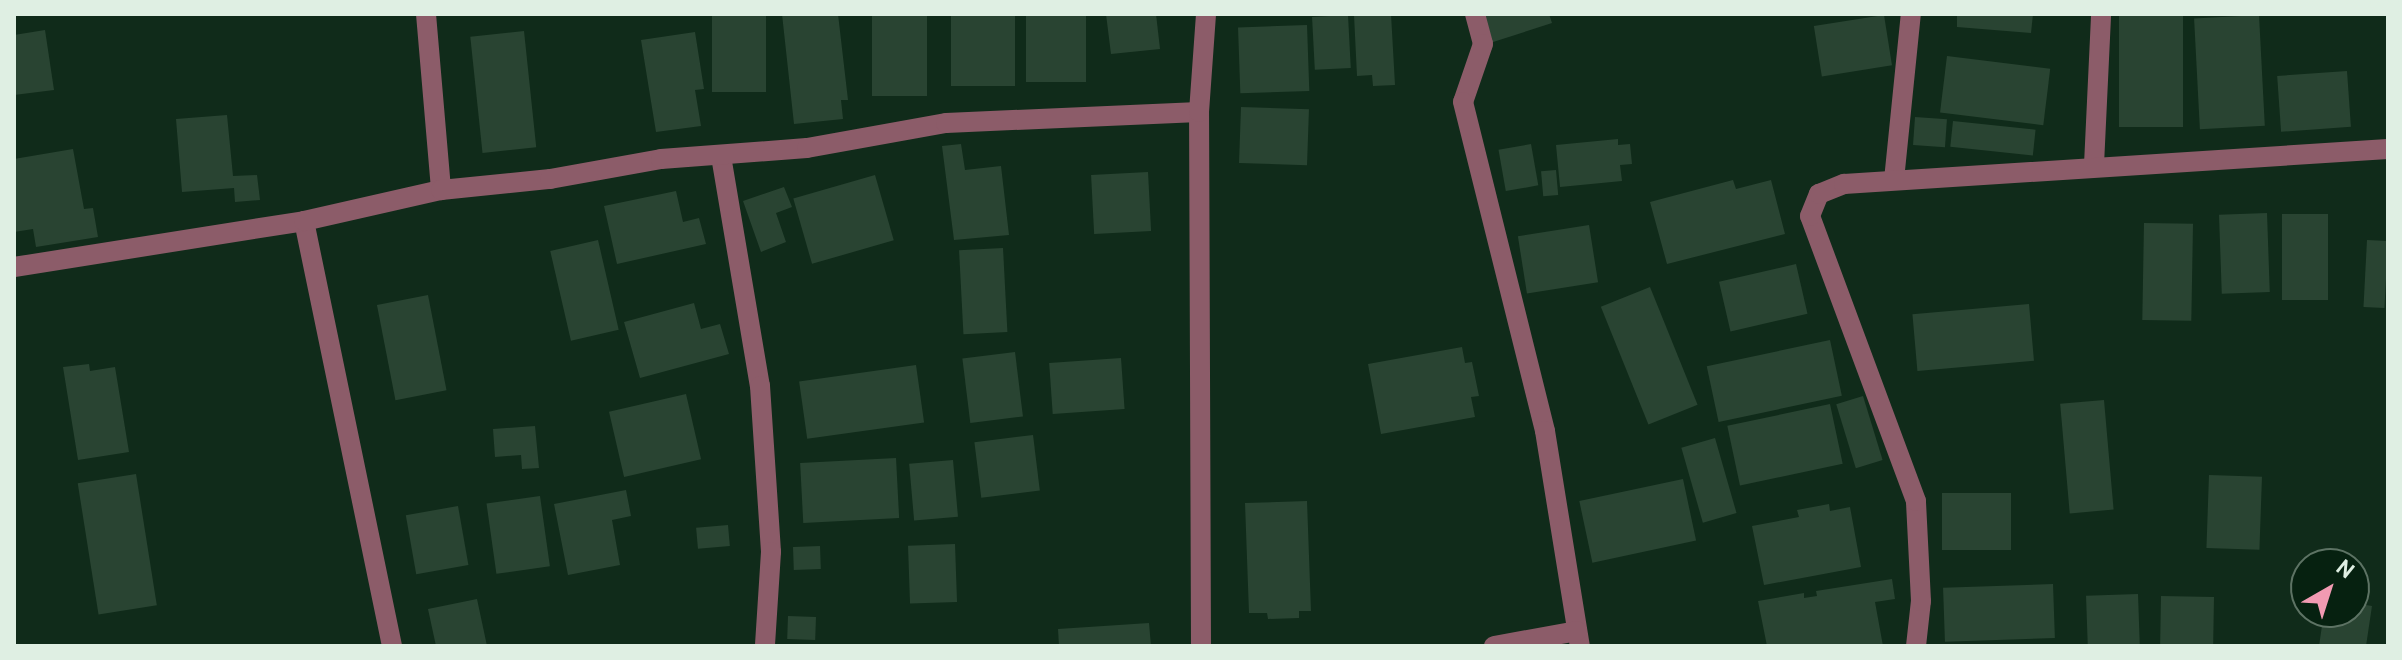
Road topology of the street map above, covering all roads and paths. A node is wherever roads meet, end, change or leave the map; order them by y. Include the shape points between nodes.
1 (426, 14) edge
2 (1206, 14) edge
3 (1475, 14) edge
4 (1911, 14) edge
5 (2101, 14) edge
6 (1199, 112) junction
7 (2388, 149) edge
8 (721, 156) junction
9 (2094, 165) junction
10 (1894, 180) junction
11 (441, 190) junction
12 (304, 221) junction
13 (14, 267) edge
14 (1579, 639) edge
15 (392, 646) edge
16 (765, 646) edge
17 (1201, 646) edge
18 (1494, 646) edge
19 (1916, 646) edge

1 - 11 street
2 - 6 street
3 - 14 street via 1483,44 1463,102 1545,431
4 - 10 street
5 - 9 street
6 - 8 street via 946,123 807,148
6 - 17 street
7 - 9 street via 2285,159
8 - 11 street via 661,159 550,179
8 - 16 street via 760,386 771,552
9 - 10 street
10 - 19 street via 1844,184 1819,194 1810,216 1916,501 1921,601
11 - 12 street
12 - 13 street
12 - 15 street
14 - 18 street

